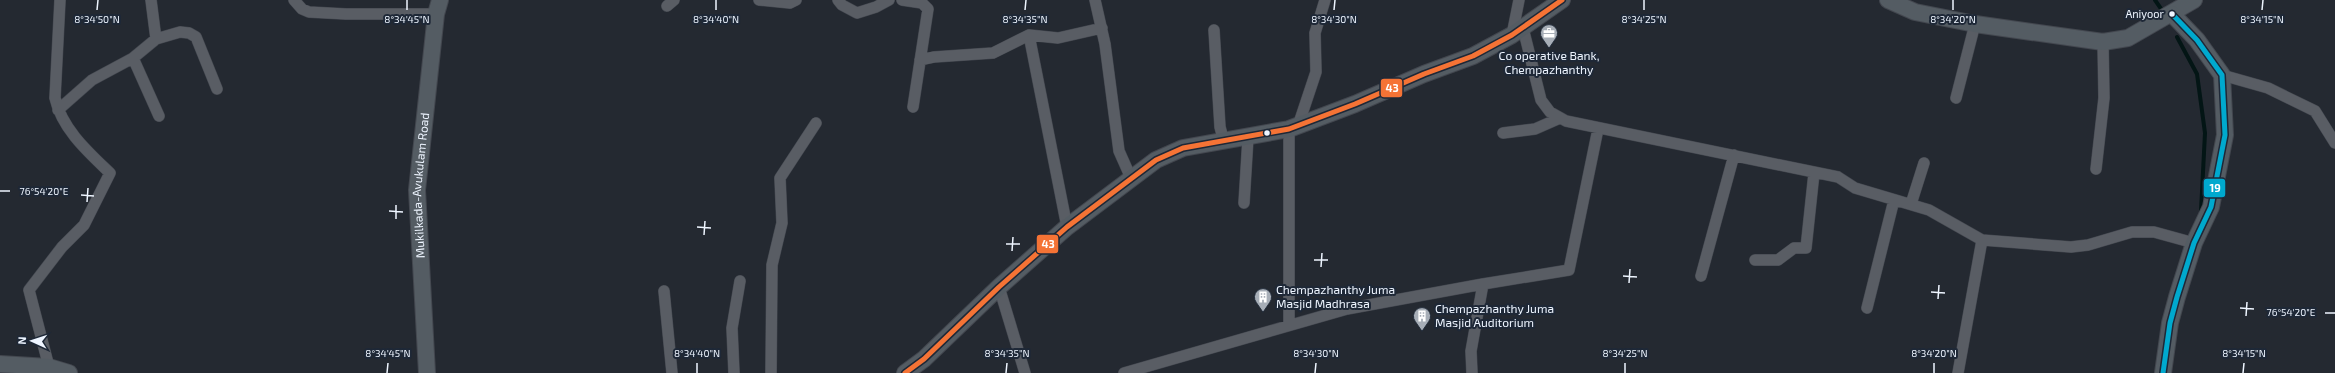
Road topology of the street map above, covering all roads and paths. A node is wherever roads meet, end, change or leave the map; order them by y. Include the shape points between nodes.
1 (60, 0) edge
2 (151, 0) edge
3 (294, 0) edge
4 (759, 0) edge
5 (796, 0) edge
6 (838, 0) edge
7 (889, 0) edge
8 (902, 0) edge
9 (1095, 0) edge
10 (1325, 0) edge
11 (1519, 0) edge
12 (1562, 0) edge
13 (1888, 0) edge
14 (2194, 0) edge
15 (438, 7) edge
16 (2172, 14) junction
17 (1974, 24) junction
18 (1102, 28) junction
19 (1214, 30) dead end
20 (1517, 32) junction
21 (1029, 35) junction
22 (156, 39) junction
23 (2103, 42) junction
24 (133, 58) junction
25 (920, 60) junction
26 (2222, 75) junction
27 (217, 89) dead end
28 (1956, 98) dead end
29 (913, 107) dead end
30 (58, 110) junction
31 (159, 116) dead end
32 (1560, 118) junction
33 (816, 123) dead end
34 (1294, 128) junction
35 (1598, 129) junction
36 (1503, 133) dead end
37 (1248, 138) junction
38 (1224, 142) junction
39 (2335, 143) edge
40 (1734, 155) junction
41 (1924, 163) dead end
42 (2096, 169) dead end
43 (1814, 172) junction
44 (1131, 178) junction
45 (1894, 200) junction
46 (1244, 203) dead end
47 (1911, 204) junction
48 (1067, 227) junction
49 (1982, 240) junction
50 (2194, 243) junction
51 (1755, 260) dead end
52 (1701, 276) dead end
53 (740, 281) dead end
54 (1483, 284) junction
55 (999, 287) junction
56 (664, 291) dead end
57 (1867, 308) dead end
58 (1289, 325) junction
59 (0, 364) edge
60 (49, 367) junction
61 (1151, 369) edge
62 (907, 372) edge
63 (69, 373) edge
64 (427, 373) edge
65 (672, 373) edge
66 (734, 373) edge
67 (771, 373) edge
68 (1025, 373) edge
69 (1124, 373) edge
70 (1472, 373) edge
71 (1958, 373) edge
72 (2163, 373) edge

1 - 30 street via 55,98
2 - 22 street
3 - 15 street via 302,9 309,12 346,14
4 - 5 street via 790,3
6 - 7 street via 857,13
8 - 25 street via 922,3 928,9
9 - 18 street
10 - 34 street via 1315,33 1316,72
11 - 20 street
12 - 20 main road
13 - 17 main road via 1915,12
14 - 16 main road
15 - 64 main road, Mukilkada-Avukulam Road via 417,190
16 - 23 main road via 2128,38
16 - 26 main road via 2197,40
17 - 23 main road
17 - 28 street
18 - 21 street via 1058,38
18 - 44 street via 1120,151
19 - 38 street via 1220,127
20 - 32 street via 1541,100 1550,112
20 - 34 main road via 1473,56
21 - 25 street via 993,53
21 - 48 street
22 - 24 street
22 - 27 street via 180,32 196,37
23 - 42 street via 2104,98
24 - 30 street via 92,80
24 - 31 street
25 - 29 street
26 - 39 street via 2268,88 2315,111
26 - 50 main road via 2225,135 2211,207
30 - 60 street via 86,151 110,173 84,225 62,247 29,290
32 - 35 street
32 - 36 street via 1535,129
33 - 67 street via 780,178 782,223 772,265
34 - 37 main road
34 - 58 street
35 - 40 street
35 - 54 street via 1569,270
37 - 38 main road
37 - 46 street
38 - 44 main road via 1183,148 1156,160
40 - 43 street
40 - 52 street
41 - 47 street
43 - 45 street via 1838,177 1856,188
43 - 51 street via 1806,248 1794,248 1778,260
44 - 48 main road
45 - 47 street
45 - 57 street
47 - 49 street via 1948,220
48 - 55 main road
49 - 50 street via 2071,247 2088,245 2132,232 2154,232
49 - 71 street
50 - 72 main road via 2172,317
53 - 66 street via 732,328
54 - 58 street via 1347,309
54 - 70 street via 1472,351
55 - 62 main road
55 - 68 street
56 - 65 street
58 - 61 street
59 - 60 main road
60 - 63 main road
61 - 69 street

